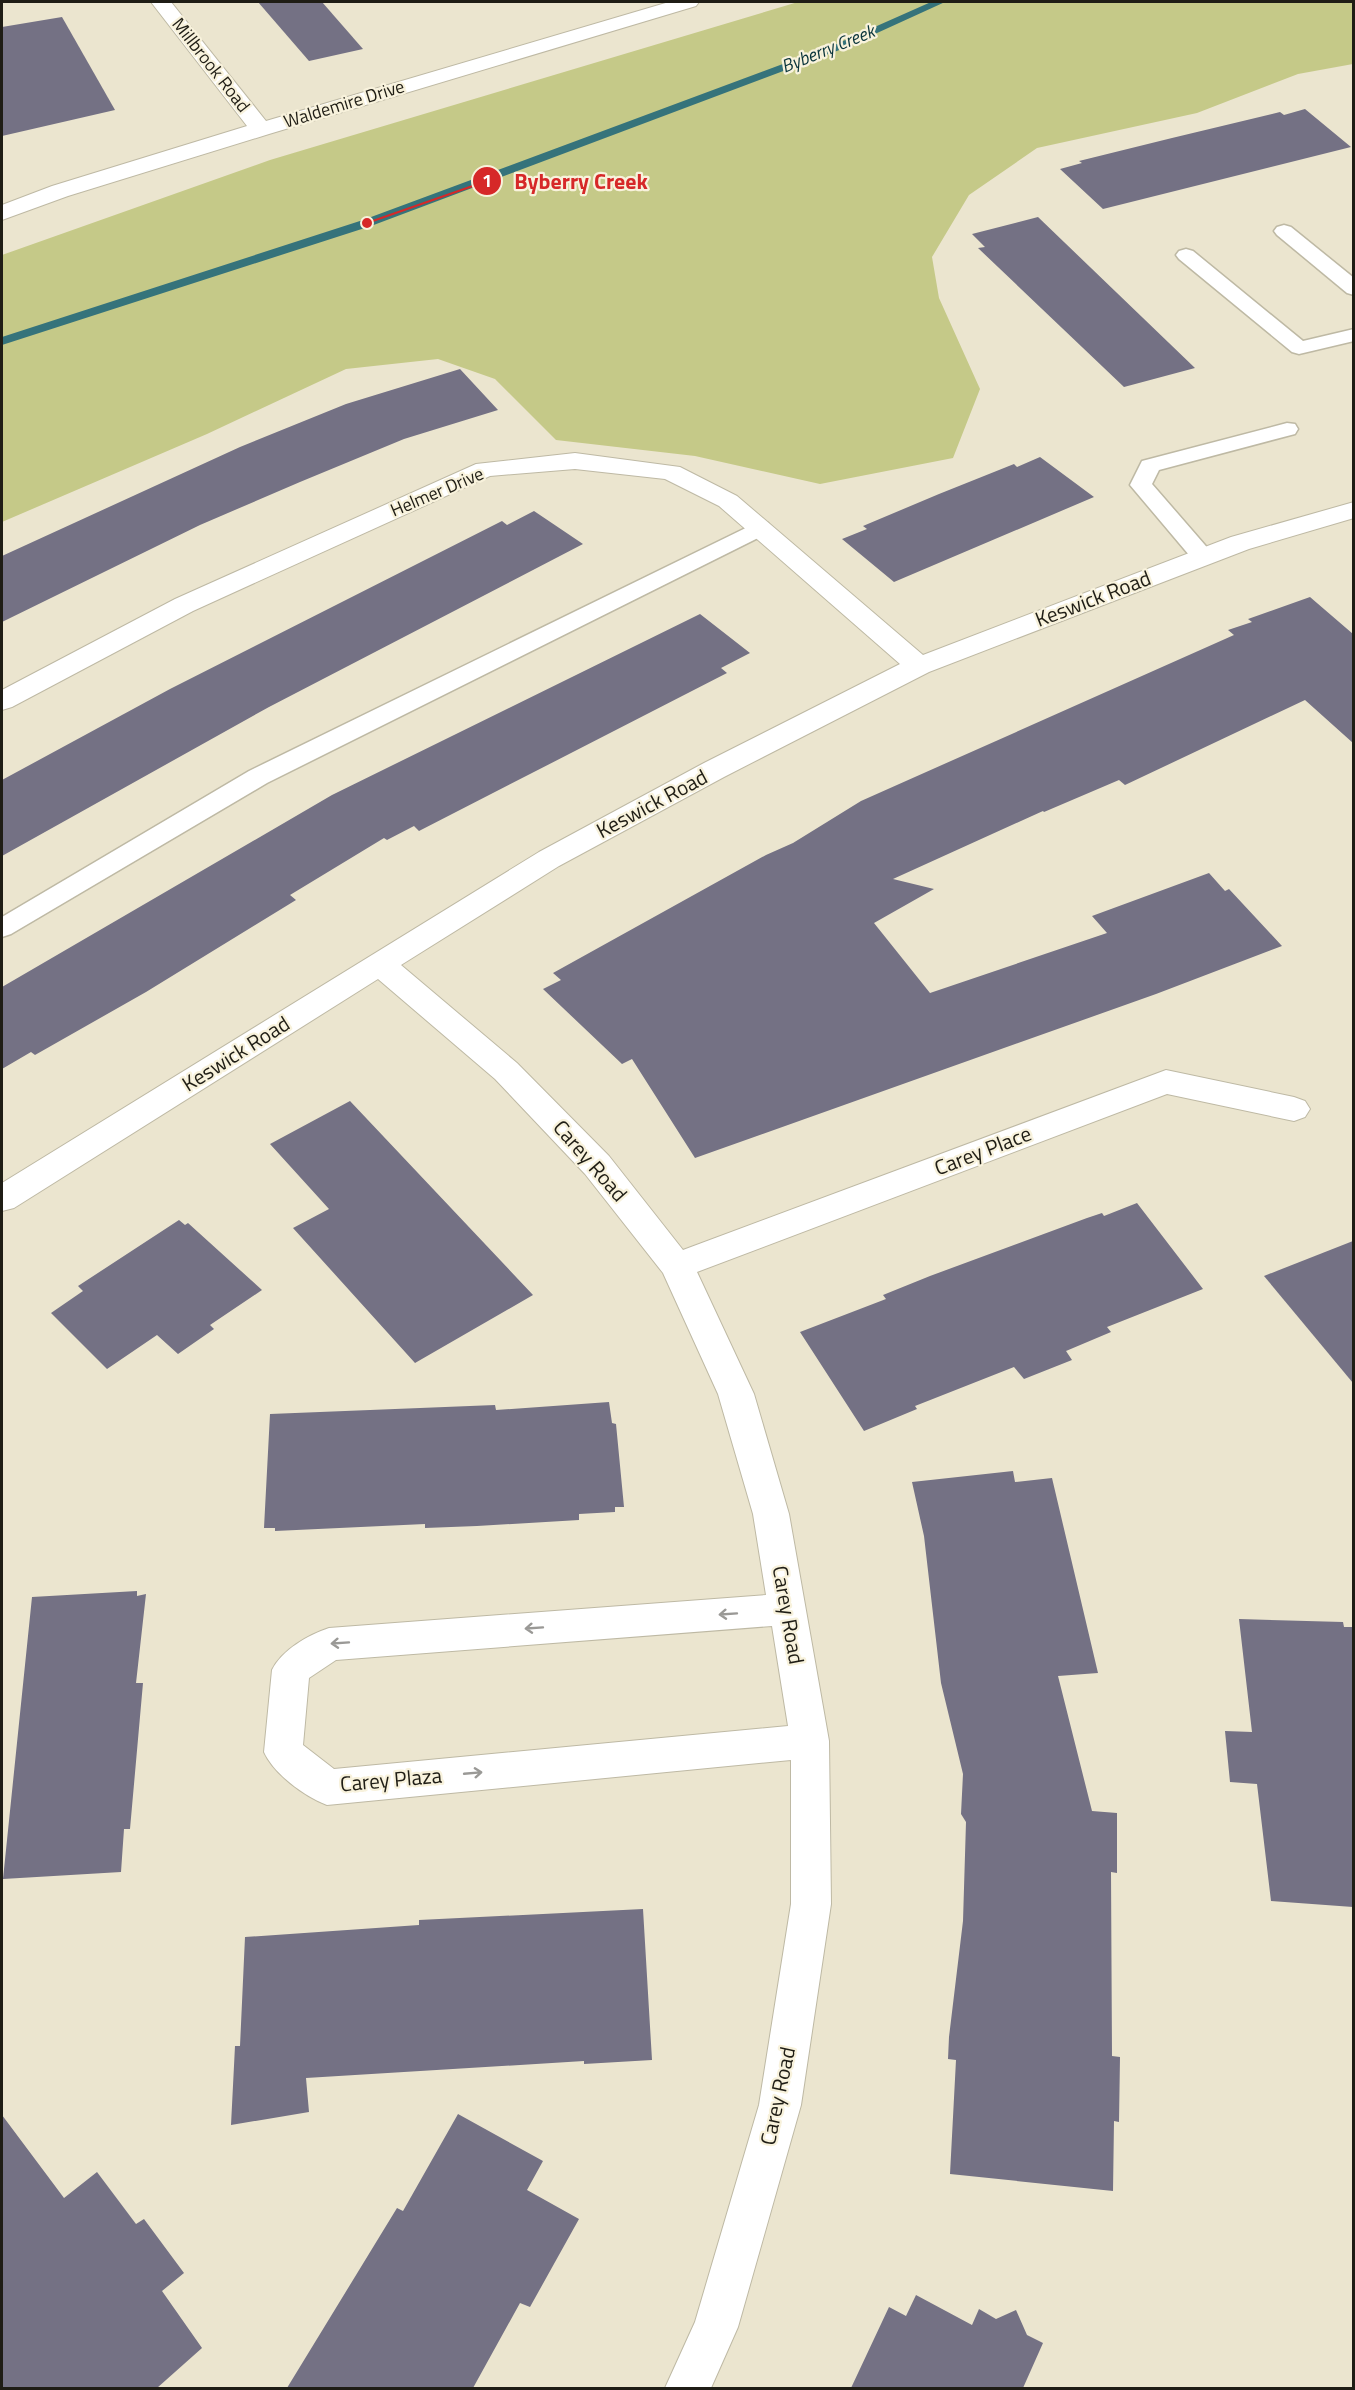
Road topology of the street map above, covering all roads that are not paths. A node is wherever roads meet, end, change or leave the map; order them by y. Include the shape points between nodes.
1 (161, 2) edge
2 (689, 2) edge
3 (642, 8) edge
4 (261, 129) junction
5 (2, 213) edge
6 (1284, 231) dead end
7 (1186, 255) dead end
8 (1353, 289) edge
9 (1353, 335) edge
10 (1287, 429) dead end
11 (1353, 510) edge
12 (760, 528) junction
13 (1203, 557) junction
14 (919, 666) junction
15 (2, 701) edge
16 (2, 928) edge
17 (380, 964) junction
18 (1294, 1109) dead end
19 (2, 1199) edge
20 (677, 1266) junction
21 (787, 1609) junction
22 (810, 1741) junction
23 (688, 2388) edge

1 - 4 street, Millbrook Road
2 - 3 street, Waldemire Drive
3 - 4 street, Waldemire Drive
4 - 5 street, Waldemire Drive via 60,191
6 - 8 lane
7 - 9 lane via 1299,348
10 - 13 lane via 1150,466 1140,485
11 - 13 street, Keswick Road
12 - 14 street, Helmer Drive
12 - 15 street, Helmer Drive via 728,501 670,472 575,461 485,469 184,605
12 - 16 lane via 258,777
13 - 14 street, Keswick Road
14 - 17 street, Keswick Road via 549,859
17 - 19 street, Keswick Road
17 - 20 street, Carey Road via 506,1071 597,1165
18 - 20 street, Carey Place via 1166,1082
20 - 21 street, Carey Road via 736,1394 771,1514
21 - 22 street, Carey Road
21 -> 22 street, Carey Plaza via 329,1644 291,1670 283,1752 327,1787
22 - 23 street, Carey Road via 810,1905 780,2105 716,2327

